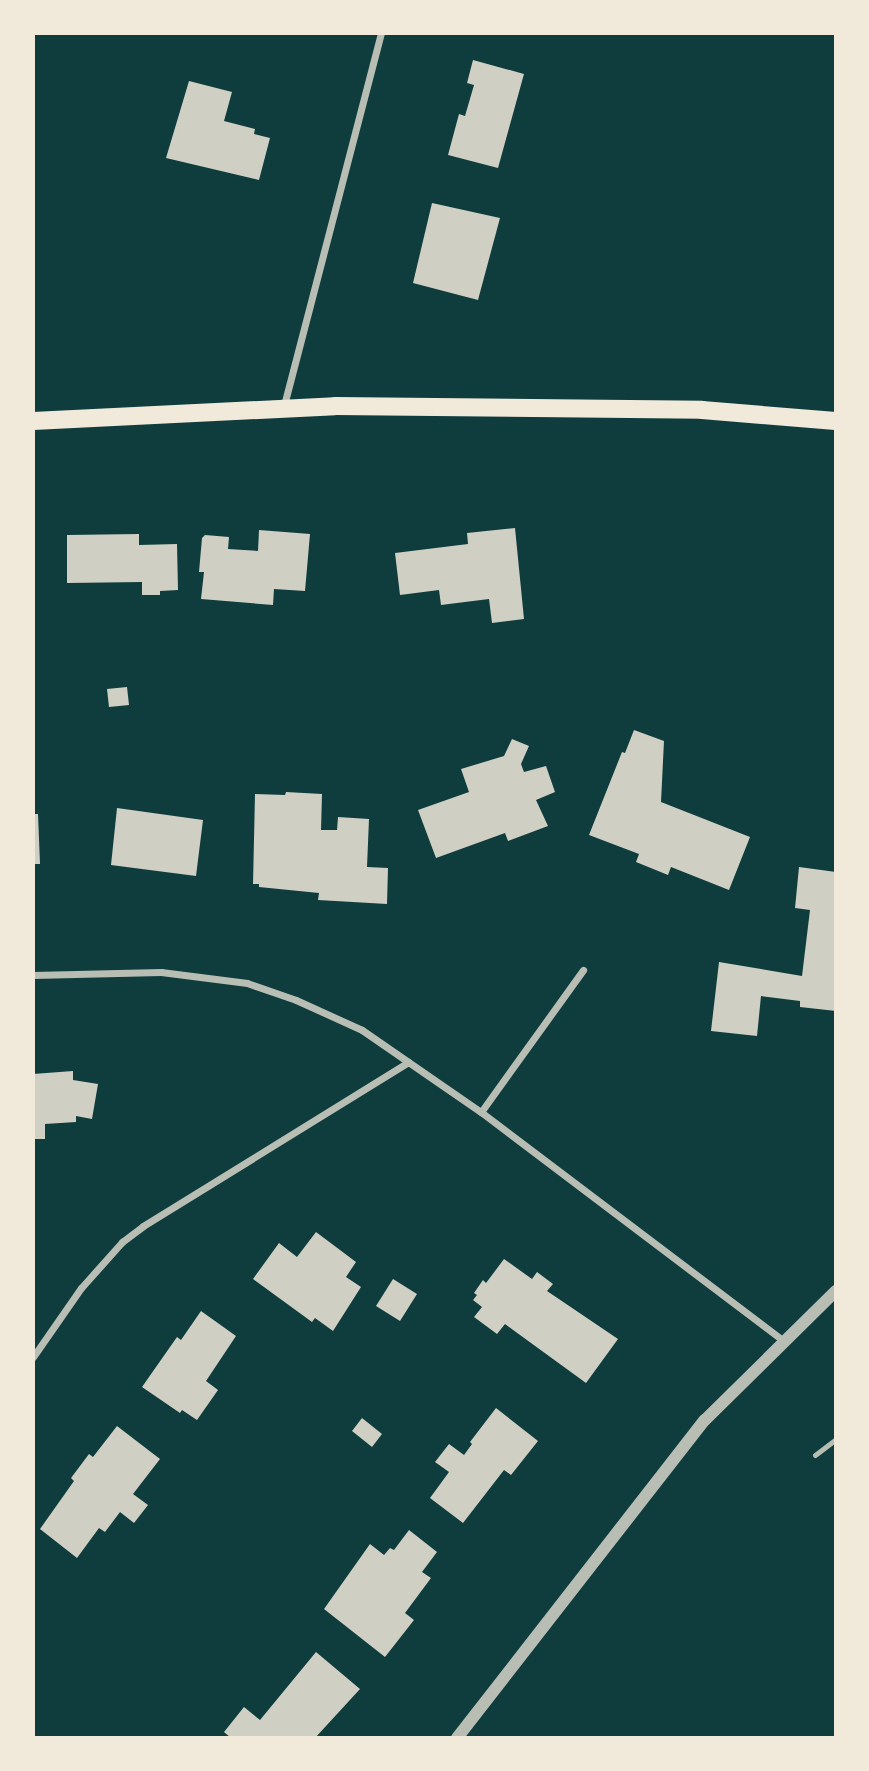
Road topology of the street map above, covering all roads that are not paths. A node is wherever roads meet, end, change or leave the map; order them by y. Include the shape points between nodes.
1 (381, 33) edge
2 (282, 409) junction
3 (33, 421) edge
4 (836, 421) edge
5 (583, 970) dead end
6 (33, 975) edge
7 (410, 1062) junction
8 (481, 1112) junction
9 (836, 1291) edge
10 (783, 1339) junction
11 (33, 1357) edge
12 (836, 1439) edge
13 (815, 1455) dead end
14 (463, 1736) edge

1 - 2 street
2 - 3 main road
2 - 4 main road via 702,410
5 - 8 street
6 - 7 street via 160,972 247,983 362,1030
7 - 8 street
7 - 11 street via 122,1242 81,1289
8 - 10 street
9 - 10 street
10 - 14 street via 705,1419
12 - 13 lane

